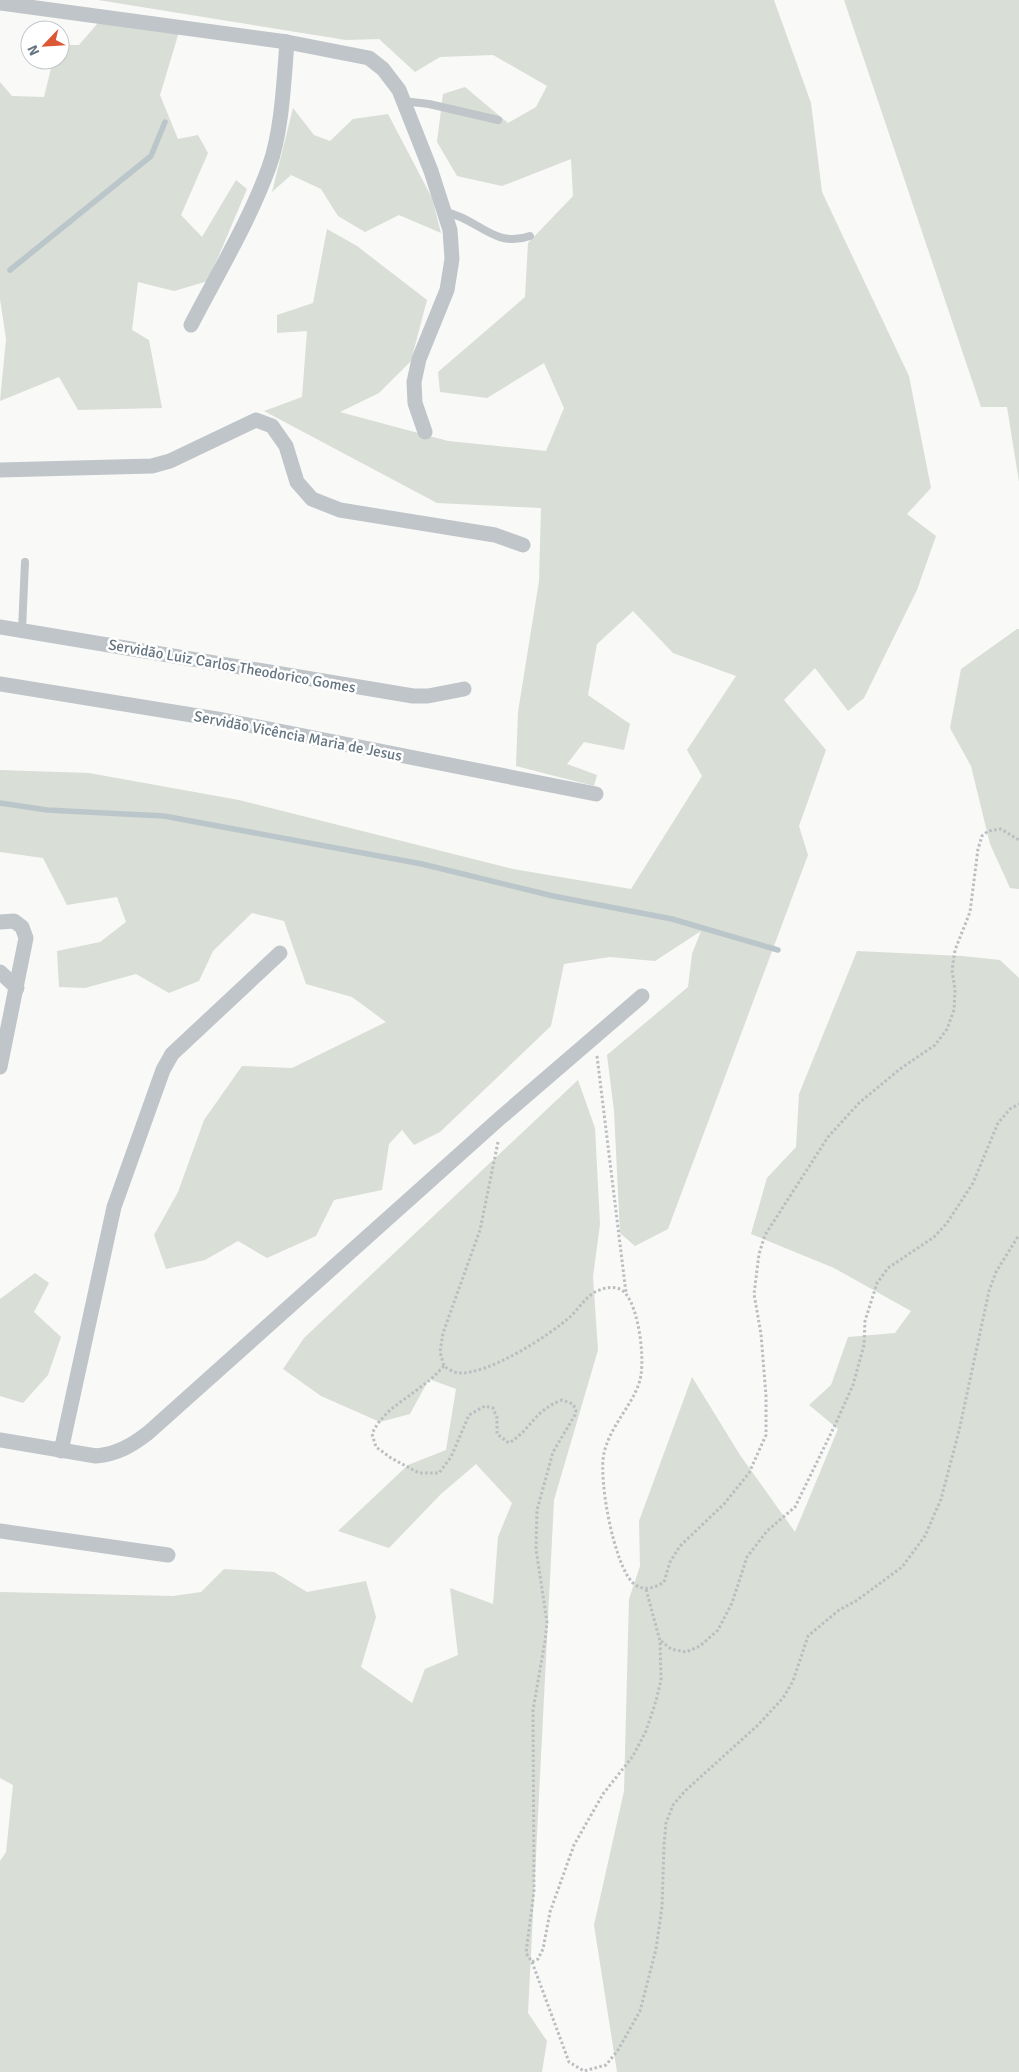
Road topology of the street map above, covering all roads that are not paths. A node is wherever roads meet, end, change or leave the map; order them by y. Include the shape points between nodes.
1 (0, 3) edge
2 (287, 42) junction
3 (403, 100) junction
4 (498, 120) dead end
5 (444, 212) junction
6 (530, 236) dead end
7 (191, 325) dead end
8 (425, 432) dead end
9 (0, 470) edge
10 (523, 545) dead end
11 (25, 562) dead end
12 (0, 627) edge
13 (22, 630) junction
14 (0, 684) edge
15 (464, 689) dead end
16 (596, 794) dead end
17 (0, 922) edge
18 (280, 953) dead end
19 (0, 972) edge
20 (17, 988) junction
21 (642, 996) dead end
22 (0, 1067) edge
23 (0, 1440) edge
24 (61, 1451) junction
25 (0, 1531) edge
26 (168, 1555) dead end

1 - 2 street
2 - 3 street via 369,58 383,69
2 - 7 street via 270,166 243,226
3 - 4 lane
3 - 5 street
5 - 6 lane via 468,220 503,240 516,241
5 - 8 street via 450,230 452,259 447,290 414,382 415,403
9 - 10 street via 152,466 170,461 256,420 272,426 286,446 297,482 312,500 340,510 495,535
11 - 13 lane
12 - 13 street, Servidão Luiz Carlos Theodorico Gomes
13 - 15 street, Servidão Luiz Carlos Theodorico Gomes via 413,696
14 - 16 street, Servidão Vicência Maria de Jesus via 222,720
17 - 20 street via 14,921 22,927 26,938
18 - 24 street via 172,1054 163,1070 114,1207
19 - 20 street
20 - 22 street
21 - 24 street via 499,1119 148,1433 130,1447 112,1454 96,1456
23 - 24 street
25 - 26 street

